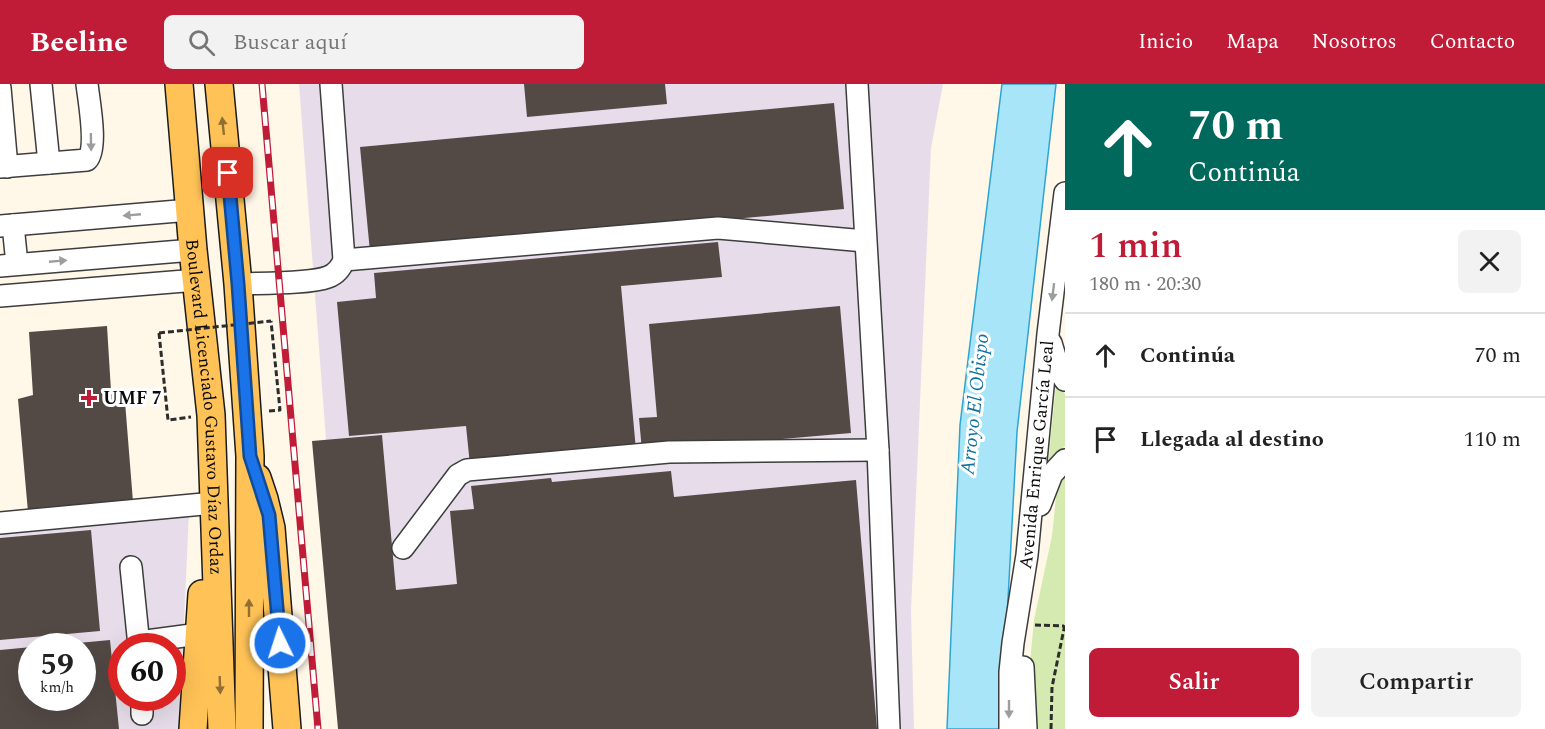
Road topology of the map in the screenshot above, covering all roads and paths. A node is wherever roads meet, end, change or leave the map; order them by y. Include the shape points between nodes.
1 (41, 84) edge
2 (87, 84) edge
3 (179, 84) edge
4 (219, 84) edge
5 (331, 84) edge
6 (857, 84) edge
7 (0, 88) edge
8 (49, 163) junction
9 (4, 167) edge
10 (1065, 193) edge
11 (190, 210) junction
12 (6, 225) edge
13 (865, 241) junction
14 (193, 249) junction
15 (344, 260) junction
16 (8, 265) edge
17 (197, 280) junction
18 (238, 284) junction
19 (0, 296) edge
20 (1048, 334) junction
21 (1065, 380) edge
22 (280, 410) dead end
23 (168, 420) dead end
24 (878, 450) junction
25 (250, 456) junction
26 (1065, 460) edge
27 (214, 513) junction
28 (0, 523) edge
29 (1030, 524) junction
30 (403, 548) dead end
31 (131, 567) dead end
32 (1019, 617) junction
33 (1064, 625) edge
34 (138, 633) edge
35 (199, 634) junction
36 (186, 636) edge
37 (193, 729) edge
38 (222, 729) edge
39 (249, 729) edge
40 (287, 729) edge
41 (889, 729) edge
42 (1010, 729) edge
43 (1026, 729) edge
44 (1051, 729) edge

1 - 8 street
2 -> 8 street via 90,157
3 - 11 main road, Boulevard Licenciado Gustavo Díaz Ordaz
18 -> 4 main road, Boulevard Licenciado Gustavo Díaz Ordaz
5 - 15 street
6 - 13 street
7 - 9 street
8 - 9 street
10 -> 20 street, Avenida Enrique García Leal
11 -> 12 street
11 - 14 main road, Boulevard Licenciado Gustavo Díaz Ordaz
12 - 16 street
13 - 15 street via 718,228
13 - 24 street
16 -> 14 street
14 - 17 main road, Boulevard Licenciado Gustavo Díaz Ordaz
15 - 18 street via 334,274 317,280
17 - 19 street
17 - 27 main road, Boulevard Licenciado Gustavo Díaz Ordaz via 211,415
18 - 25 main road, Boulevard Licenciado Gustavo Díaz Ordaz
20 - 21 street
20 - 29 street, Avenida Enrique García Leal
22 - 23 path, bridge via 271,321 159,333
24 - 30 street via 669,452 467,470 458,475
24 - 41 street
39 -> 25 main road, Boulevard Licenciado Gustavo Díaz Ordaz
25 - 40 main road via 271,528
26 - 29 street via 1052,474
27 - 28 street
27 - 35 main road via 202,585
27 -> 38 main road, Boulevard Licenciado Gustavo Díaz Ordaz
29 - 32 street, Avenida Enrique García Leal
31 - 34 street
32 - 33 path
32 -> 42 street, Avenida Enrique García Leal via 1010,672
32 - 43 street, Avenida Enrique García Leal
33 - 44 path via 1053,687
35 - 36 street
35 - 37 main road

